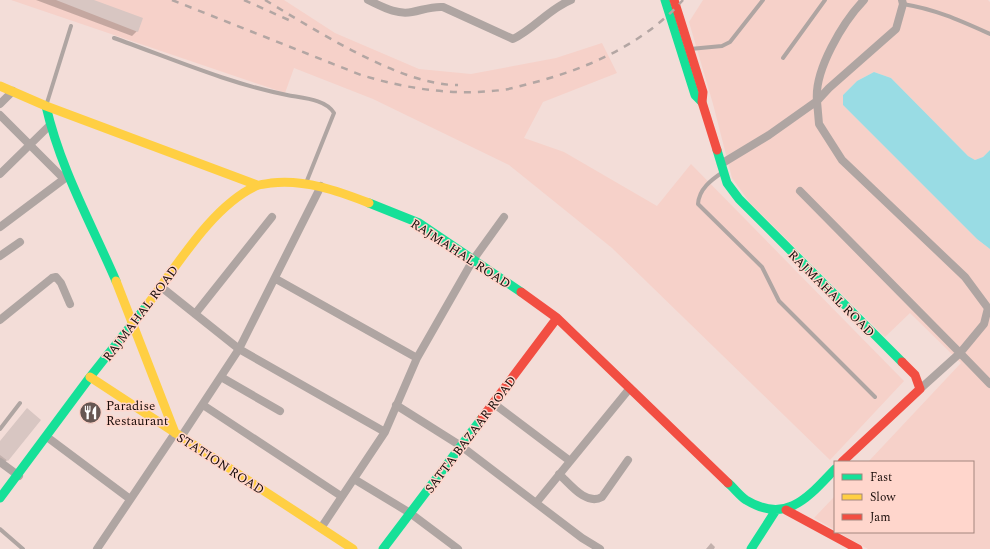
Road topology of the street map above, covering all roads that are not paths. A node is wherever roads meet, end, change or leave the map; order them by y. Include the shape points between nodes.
1 (368, 0) edge
2 (570, 0) edge
3 (665, 0) edge
4 (674, 0) edge
5 (763, 0) edge
6 (826, 0) edge
7 (864, 0) edge
8 (560, 2) edge
9 (903, 2) edge
10 (71, 26) dead end
11 (990, 34) edge
12 (114, 38) dead end
13 (689, 49) junction
14 (783, 58) dead end
15 (0, 86) edge
16 (13, 91) junction
17 (817, 101) junction
18 (702, 102) junction
19 (0, 104) edge
20 (46, 106) junction
21 (0, 114) edge
22 (49, 126) junction
23 (30, 145) junction
24 (722, 168) junction
25 (0, 174) edge
26 (66, 178) junction
27 (306, 184) junction
28 (257, 185) junction
29 (321, 186) junction
30 (800, 191) dead end
31 (272, 217) dead end
32 (504, 217) dead end
33 (0, 227) edge
34 (20, 242) dead end
35 (0, 256) edge
36 (473, 260) junction
37 (276, 279) junction
38 (160, 286) junction
39 (70, 304) dead end
40 (195, 314) junction
41 (988, 316) edge
42 (557, 318) junction
43 (0, 320) edge
44 (134, 323) junction
45 (239, 349) junction
46 (960, 352) junction
47 (417, 358) junction
48 (90, 377) junction
49 (221, 377) junction
50 (990, 384) edge
51 (630, 388) junction
52 (920, 389) junction
53 (875, 397) dead end
54 (20, 403) dead end
55 (493, 403) junction
56 (396, 404) junction
57 (203, 405) junction
58 (280, 411) dead end
59 (0, 429) edge
60 (385, 432) junction
61 (178, 435) junction
62 (48, 437) junction
63 (461, 446) junction
64 (628, 460) dead end
65 (570, 461) junction
66 (843, 461) edge
67 (0, 462) edge
68 (834, 470) edge
69 (559, 474) junction
70 (19, 476) junction
71 (354, 479) junction
72 (341, 496) junction
73 (0, 498) edge
74 (130, 499) junction
75 (536, 503) junction
76 (776, 510) junction
77 (786, 510) junction
78 (410, 513) junction
79 (321, 528) junction
80 (0, 529) edge
81 (24, 549) edge
82 (97, 549) edge
83 (353, 549) edge
84 (383, 549) edge
85 (458, 549) edge
86 (600, 549) edge
87 (751, 549) edge
88 (858, 549) edge

1 - 8 street via 400,13 443,7 513,39 540,22
2 - 8 street
3 - 18 main road, RAJMAHAL ROAD via 695,95
4 - 13 main road, RAJMAHAL ROAD
5 - 13 lane via 730,42 722,46
6 - 14 lane
7 - 17 street via 831,48 816,91
9 - 11 lane via 941,13
9 - 17 street via 896,29 828,88
10 - 20 lane
12 - 27 lane via 264,90 329,106 334,113
13 - 18 main road, RAJMAHAL ROAD via 703,92
15 - 16 main road
16 - 19 street
16 - 20 main road
17 - 24 street
17 - 41 street via 819,124 842,160 965,278 988,308
18 - 24 main road, RAJMAHAL ROAD
20 - 22 main road
20 - 28 main road
21 - 23 street
22 - 23 street
22 - 26 main road
23 - 25 street
23 - 26 street
24 - 52 main road, RAJMAHAL ROAD via 727,183 755,217 915,375
24 - 53 lane via 701,193 698,204 762,268 779,301
26 - 33 street
26 - 44 main road
27 - 28 main road, RAJMAHAL ROAD via 280,182
27 - 29 main road, RAJMAHAL ROAD
28 - 38 main road, RAJMAHAL ROAD via 219,212
29 - 36 main road, RAJMAHAL ROAD via 419,223
29 - 37 street
30 - 46 street
31 - 40 street
32 - 36 street
34 - 35 street
36 - 42 main road, RAJMAHAL ROAD
36 - 47 street
37 - 45 street
37 - 47 street
38 - 40 street
38 - 44 main road, RAJMAHAL ROAD
39 - 43 street via 56,277
40 - 45 street
41 - 46 street
42 - 51 main road, RAJMAHAL ROAD
42 - 55 main road, SATTA BAZAAR ROAD
44 - 48 main road, RAJMAHAL ROAD
44 - 61 main road
45 - 49 street
45 - 60 street
46 - 50 street
46 - 52 street
47 - 56 street
48 - 61 main road, STATION ROAD
48 - 62 main road, RAJMAHAL ROAD
49 - 57 street
49 - 58 street
51 - 65 street
51 - 76 main road, RAJMAHAL ROAD via 746,500
52 - 66 main road
54 - 59 lane
55 - 63 main road, SATTA BAZAAR ROAD
55 - 65 street
56 - 60 street
56 - 63 street
57 - 61 street
57 - 72 street
60 - 71 street
61 - 74 street
61 - 79 main road, STATION ROAD
62 - 70 main road, RAJMAHAL ROAD
62 - 74 street
63 - 75 street
63 - 78 main road, SATTA BAZAAR ROAD
64 - 69 street via 602,496 596,499 588,499
65 - 69 street
67 - 70 street
68 - 77 main road via 800,502
69 - 75 street
70 - 73 main road, RAJMAHAL ROAD
71 - 72 street
71 - 78 street
72 - 79 street
74 - 82 street
75 - 86 street
76 - 77 main road, RAJMAHAL ROAD
76 - 87 main road
77 - 88 main road
78 - 84 main road, SATTA BAZAAR ROAD
78 - 85 street
79 - 83 main road, STATION ROAD
80 - 81 lane

